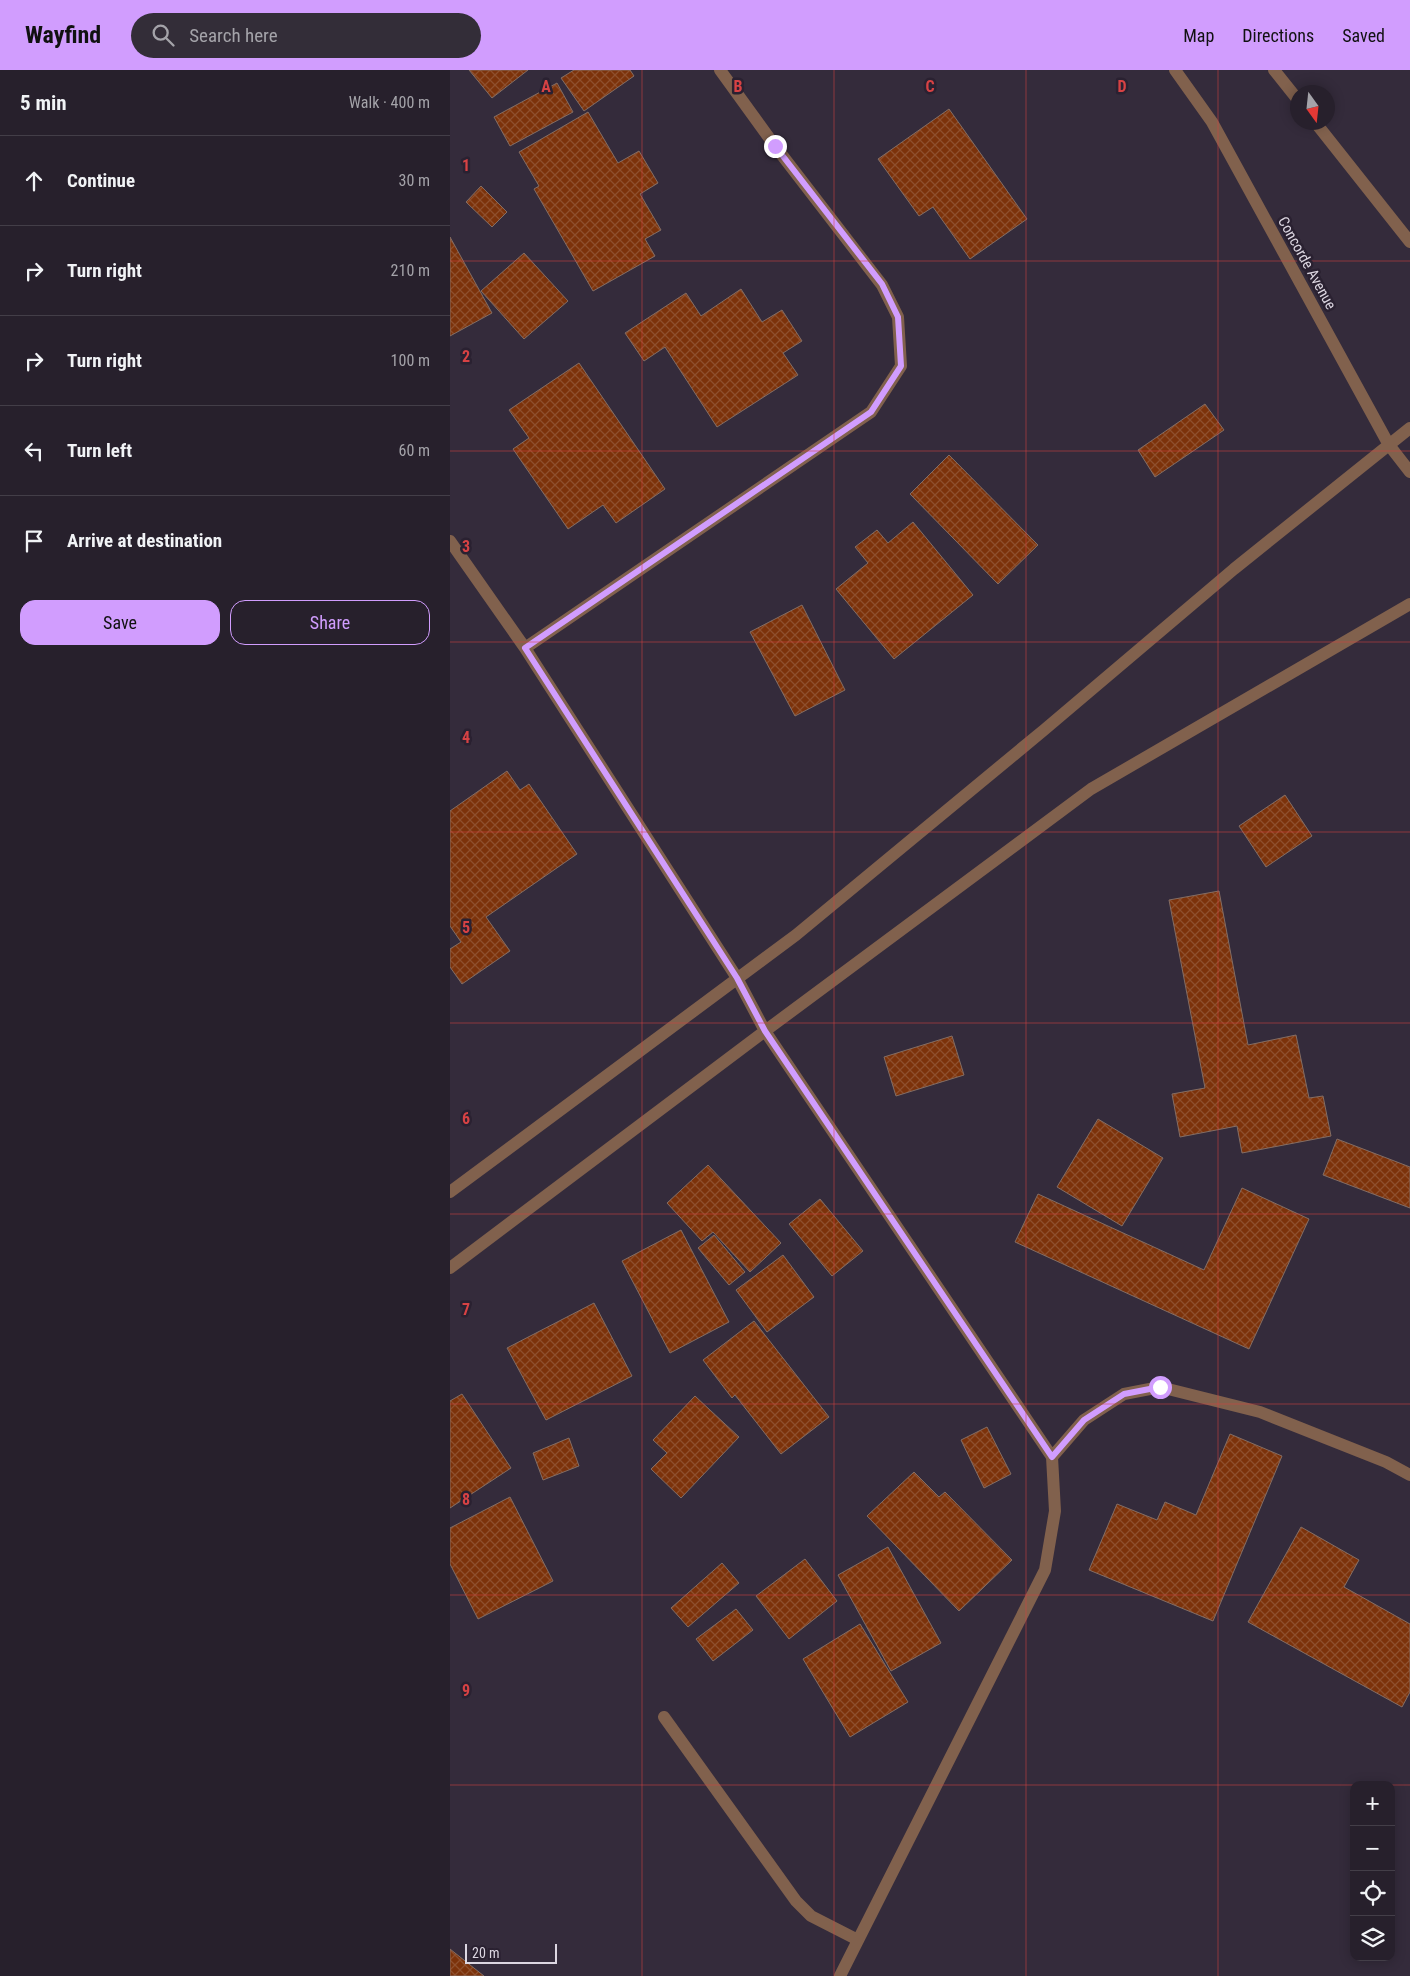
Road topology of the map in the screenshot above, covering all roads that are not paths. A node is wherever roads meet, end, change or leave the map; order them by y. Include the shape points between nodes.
1 (720, 70) edge
2 (1175, 70) edge
3 (1274, 70) edge
4 (1290, 90) edge
5 (1321, 130) edge
6 (1410, 242) edge
7 (1410, 428) edge
8 (1389, 445) junction
9 (1410, 472) edge
10 (450, 541) edge
11 (1410, 604) edge
12 (525, 648) junction
13 (737, 978) junction
14 (765, 1031) junction
15 (450, 1192) edge
16 (450, 1268) edge
17 (1052, 1457) junction
18 (1410, 1475) edge
19 (664, 1717) dead end
20 (858, 1940) junction
21 (840, 1976) edge

1 - 12 street via 882,284 898,317 901,366 871,412
2 - 8 street, Concorde Avenue via 1212,122
3 - 4 street
5 - 6 street
7 - 8 street
8 - 9 street, Concorde Avenue
8 - 13 street via 1234,569 796,936
10 - 12 street
11 - 14 street via 1092,789
12 - 13 street
13 - 14 street
13 - 15 street
14 - 16 street
14 - 17 street
17 - 18 street via 1084,1420 1124,1394 1160,1387 1260,1412 1386,1462
17 - 20 street via 1055,1511 1045,1570
19 - 20 street via 796,1901 812,1916
20 - 21 street

